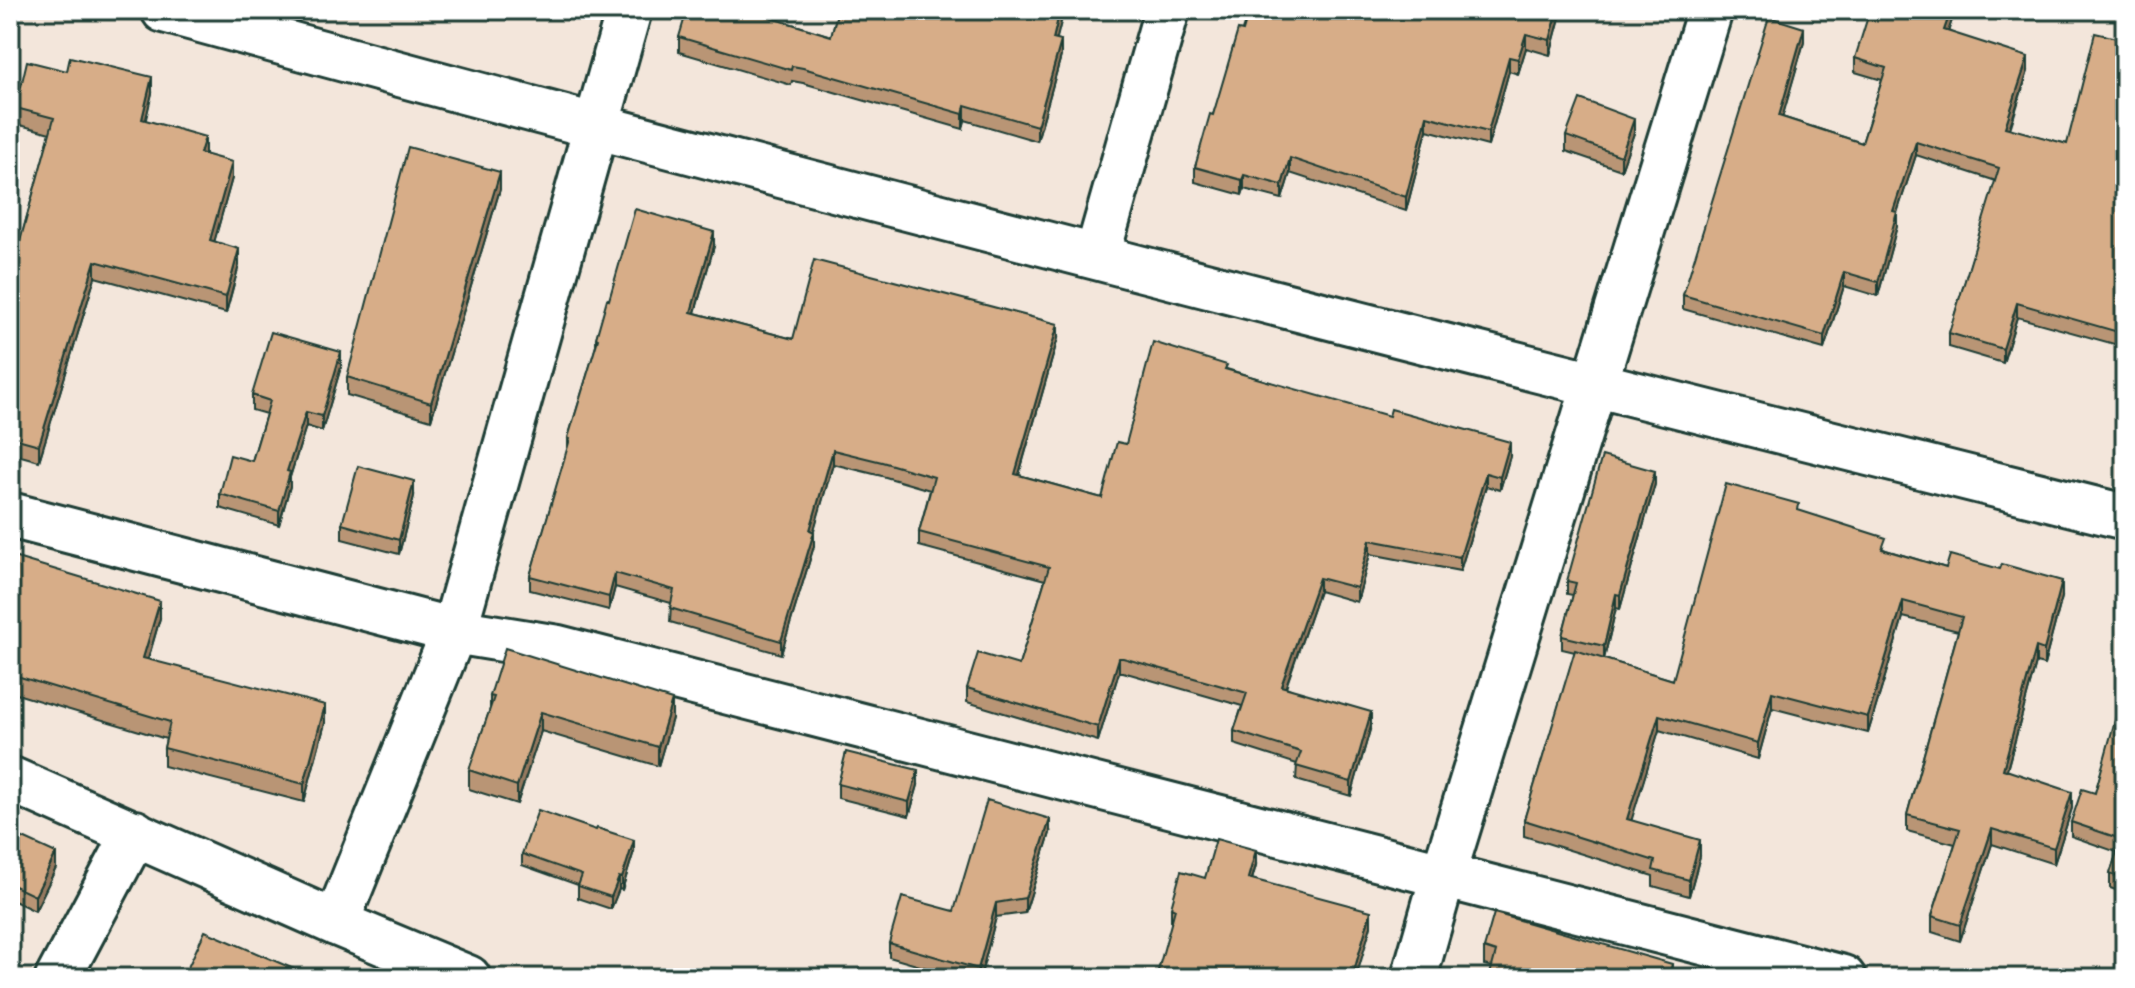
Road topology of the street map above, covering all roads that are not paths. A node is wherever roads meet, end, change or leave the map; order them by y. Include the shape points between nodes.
1 (164, 10) edge
2 (629, 10) edge
3 (1167, 10) edge
4 (1710, 10) edge
5 (595, 127) junction
6 (1097, 256) junction
7 (1594, 385) junction
8 (10, 515) edge
9 (2125, 517) edge
10 (454, 631) junction
11 (10, 779) edge
12 (135, 833) junction
13 (1443, 876) junction
14 (336, 923) junction
15 (58, 978) edge
16 (468, 978) edge
17 (1414, 978) edge
18 (1843, 978) edge

1 - 5 street
2 - 5 street
3 - 6 street
4 - 7 street
5 - 6 street
5 - 10 street
6 - 7 street
7 - 9 street
7 - 13 street
8 - 10 street
10 - 13 street via 558,648
10 - 14 street
11 - 12 street
12 - 14 street
12 - 15 street
13 - 17 street
13 - 18 street
14 - 16 street

